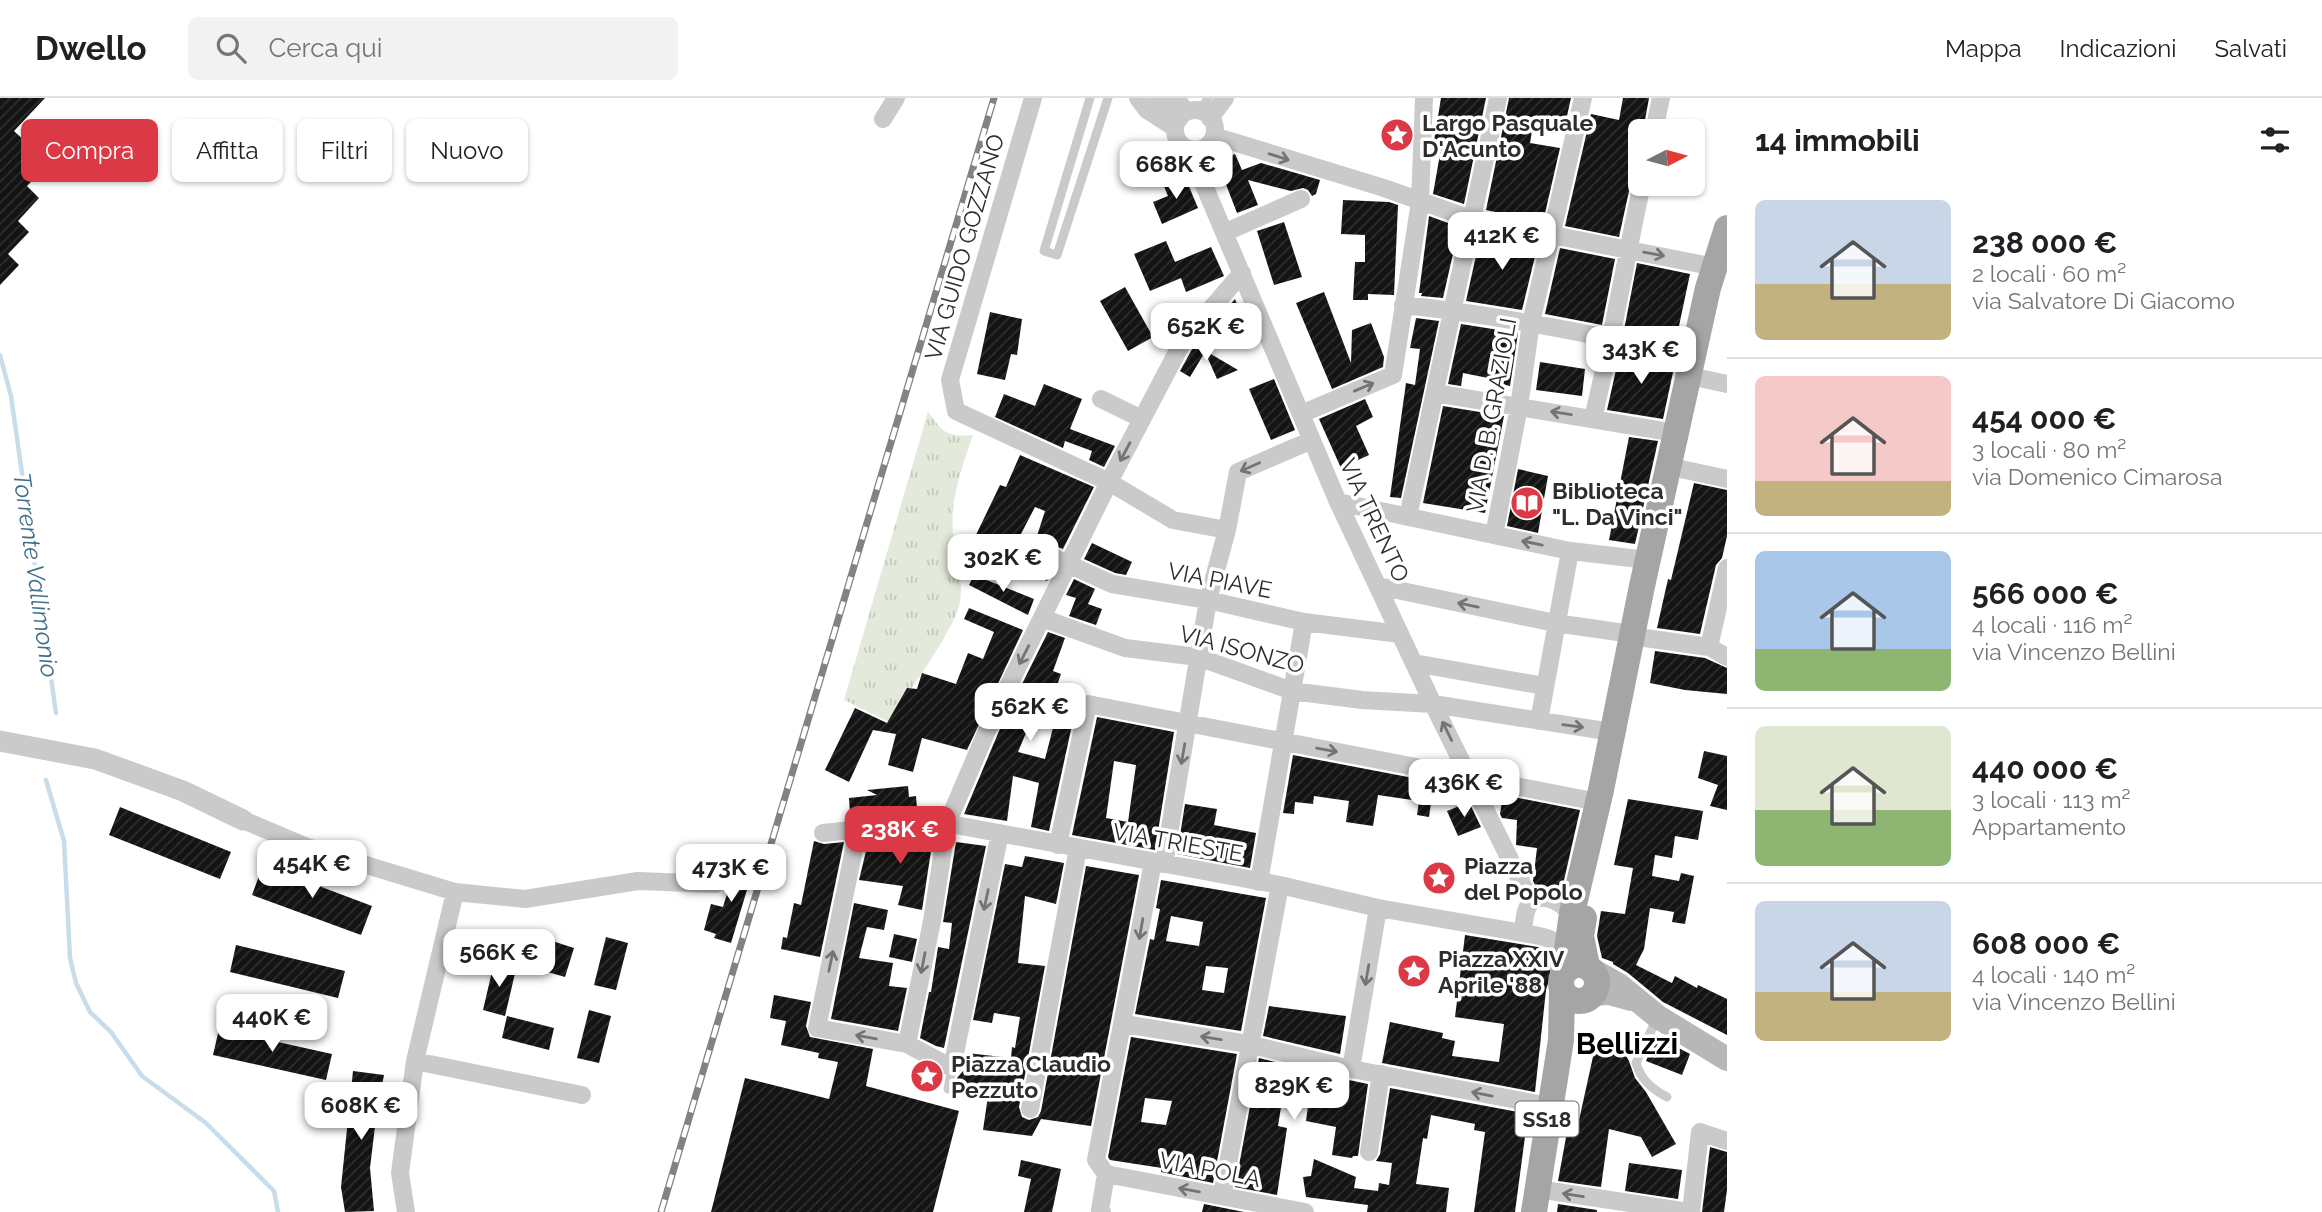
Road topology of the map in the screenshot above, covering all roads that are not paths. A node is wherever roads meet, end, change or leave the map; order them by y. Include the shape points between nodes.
1 (896, 98) edge
2 (1033, 98) edge
3 (1090, 98) edge
4 (1108, 98) edge
5 (1138, 98) edge
6 (1159, 98) edge
7 (1225, 98) edge
8 (1424, 98) edge
9 (1498, 98) edge
10 (1583, 98) edge
11 (1661, 98) edge
12 (1191, 112) edge
13 (883, 118) dead end
14 (1657, 119) edge
15 (1214, 136) junction
16 (1198, 150) junction
17 (1639, 196) edge
18 (1301, 199) dead end
19 (1420, 202) junction
20 (1471, 219) junction
21 (1727, 228) edge
22 (1226, 232) junction
23 (1552, 234) junction
24 (1628, 249) junction
25 (1721, 262) edge
26 (1242, 273) junction
27 (1403, 306) junction
28 (1452, 310) junction
29 (1531, 323) junction
30 (1612, 339) junction
31 (1696, 367) junction
32 (1727, 384) edge
33 (1435, 393) junction
34 (1101, 399) dead end
35 (1519, 407) junction
36 (1301, 414) junction
37 (1593, 418) junction
38 (1142, 419) junction
39 (1676, 433) junction
40 (1312, 440) junction
41 (1681, 469) junction
42 (1727, 479) edge
43 (1109, 482) junction
44 (1338, 502) junction
45 (1408, 517) junction
46 (1227, 530) junction
47 (1494, 535) junction
48 (1037, 550) dead end
49 (1570, 551) junction
50 (1648, 560) junction
51 (1069, 564) junction
52 (1727, 568) edge
53 (1378, 586) junction
54 (1208, 600) junction
55 (1042, 618) junction
56 (1304, 622) junction
57 (1555, 623) junction
58 (1401, 634) junction
59 (1638, 636) junction
60 (1709, 647) junction
61 (1198, 657) junction
62 (1727, 657) edge
63 (1414, 663) junction
64 (1544, 686) junction
65 (1292, 691) junction
66 (1433, 704) junction
67 (1539, 721) junction
68 (1188, 723) junction
69 (1618, 733) junction
70 (7, 742) edge
71 (1284, 742) junction
72 (1469, 777) junction
73 (1598, 802) junction
74 (243, 820) joint
75 (947, 824) junction
76 (858, 830) junction
77 (823, 833) dead end
78 (1000, 833) junction
79 (1058, 845) junction
80 (1078, 848) junction
81 (1158, 863) junction
82 (1259, 882) junction
83 (716, 884) dead end
84 (1280, 886) junction
85 (455, 892) junction
86 (1531, 902) junction
87 (1378, 908) junction
88 (1522, 933) junction
89 (1575, 963) junction
90 (1658, 1017) junction
91 (1124, 1024) junction
92 (907, 1044) junction
93 (1248, 1044) junction
94 (1727, 1059) edge
95 (415, 1061) junction
96 (952, 1068) junction
97 (1351, 1069) junction
98 (1381, 1074) junction
99 (948, 1089) dead end
100 (582, 1096) dead end
101 (1667, 1097) dead end
102 (1549, 1106) junction
103 (1030, 1109) dead end
104 (1727, 1141) edge
105 (1369, 1152) dead end
106 (1106, 1174) junction
107 (1222, 1196) junction
108 (1535, 1201) edge
109 (1293, 1211) edge
110 (407, 1212) edge
111 (1102, 1212) edge
112 (1690, 1212) edge

1 - 13 street
2 - 43 street, VIA GUIDO GOZZANO via 950,380 956,411
3 - 4 lane via 1044,251 1058,255
5 - 12 street via 1147,110
6 - 12 street
7 - 12 street
8 - 19 street
9 - 20 street
10 - 23 street, VIA D. B. GRAZIOLI
11 - 14 street
12 - 15 street via 1215,130
12 - 16 street via 1175,134 1181,145
15 - 16 street
15 -> 19 street
16 - 22 street, VIA TRENTO via 1201,178
17 - 24 street
18 - 22 street
19 - 20 street
19 - 27 street
20 - 23 street
20 - 28 street
21 - 25 main road
22 - 26 street, VIA TRENTO
23 - 24 street
23 - 29 street, VIA D. B. GRAZIOLI
24 -> 25 street
24 - 30 street
25 - 31 main road, SS18
26 - 36 street, VIA TRENTO
26 - 38 street via 1183,341
27 - 28 street
36 -> 27 street via 1393,375
28 - 29 street
28 - 33 street
29 - 30 street
29 - 35 street, VIA D. B. GRAZIOLI
30 - 31 street
30 - 37 street
31 - 32 street
31 - 39 main road
31 - 41 main road, SS18
33 - 35 street
33 - 45 street
34 - 38 street
37 -> 35 street
35 - 47 street, VIA D. B. GRAZIOLI
36 - 40 street, VIA TRENTO
37 - 39 street
38 -> 43 street
39 - 50 main road
40 - 44 street, VIA TRENTO
40 -> 46 street via 1238,472
41 - 42 street
41 - 59 main road, SS18
43 - 46 street via 1173,520
43 - 51 street
44 - 45 street
44 - 53 street, VIA TRENTO
45 - 47 street
46 - 54 street
49 -> 47 street
48 - 51 street, VIA PIAVE
49 - 50 street
49 - 57 street
50 - 59 main road
51 - 54 street, VIA PIAVE via 1112,584
51 - 55 street
52 - 60 street
57 -> 53 street
53 - 58 street, VIA TRENTO
54 - 56 street, VIA PIAVE
54 - 61 street
55 - 61 street, VIA ISONZO via 1125,648
55 -> 75 street
56 - 58 street, VIA PIAVE
56 - 65 street
57 - 59 street
57 - 64 street
58 - 63 street, VIA TRENTO
59 - 60 street
59 - 69 main road, SS18
60 - 62 street
61 - 65 street, VIA ISONZO
61 - 68 street
63 - 64 street
63 - 66 street, VIA TRENTO
64 - 67 street
65 - 66 street, VIA ISONZO
65 - 71 street
66 - 67 street, VIA ISONZO
72 -> 66 street, VIA TRENTO
67 -> 69 street, VIA ISONZO
68 - 71 street
68 - 79 street via 1088,704
68 -> 81 street
69 - 73 main road
69 - 89 main road, SS18
70 - 74 street via 95,759 183,791
71 -> 72 street
71 - 82 street
72 - 73 street
72 - 86 street, VIA TRENTO
73 - 89 main road
74 - 85 street via 307,847
75 - 76 street, VIA TRIESTE via 934,821
75 - 78 street, VIA TRIESTE
75 -> 92 street
76 - 77 street, VIA TRIESTE
92 -> 76 street via 817,1028
78 - 79 street, VIA TRIESTE
78 -> 96 street
79 - 80 street, VIA TRIESTE
80 - 81 street, VIA TRIESTE
80 - 103 street
81 - 82 street, VIA TRIESTE
81 -> 91 street
82 - 84 street, VIA TRIESTE
83 - 85 street via 638,881 525,899
84 - 87 street, VIA TRIESTE
84 - 93 street
85 - 95 street
86 - 88 street
86 - 89 street via 1558,902
87 - 88 street, VIA TRIESTE
87 -> 97 street
88 - 89 street, VIA TRIESTE
89 - 90 main road via 1609,993 1635,1000
89 - 102 main road, SS18
90 - 94 main road
90 - 101 lane via 1636,1063 1652,1089
93 -> 91 street
91 - 106 street via 1096,1160
92 - 96 street
93 - 97 street
93 - 107 street
95 - 100 street
95 - 110 street via 400,1173
96 - 99 lane
97 - 98 street
102 -> 98 street
98 - 105 street
102 - 108 main road, SS18
104 - 112 street via 1699,1132
107 -> 106 street, VIA POLA
106 - 111 street
107 - 109 street, VIA POLA
112 -> 108 street

